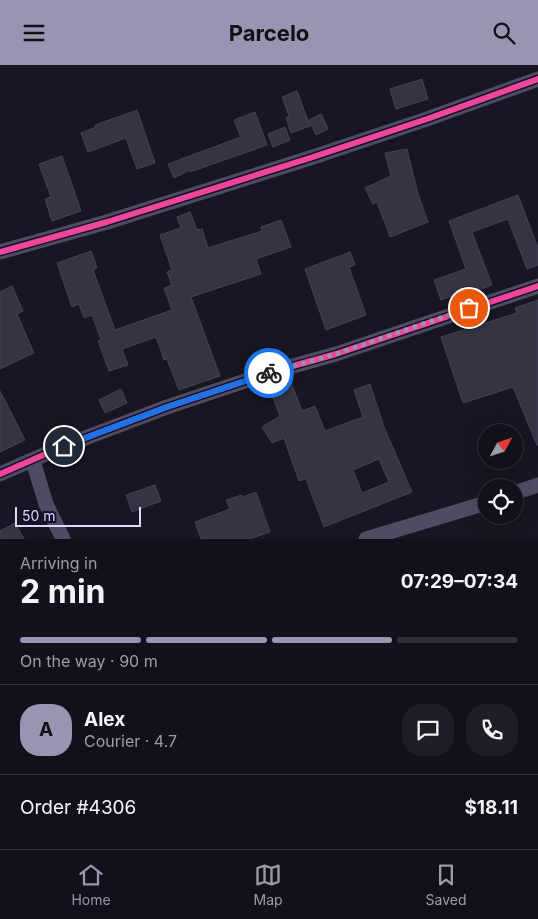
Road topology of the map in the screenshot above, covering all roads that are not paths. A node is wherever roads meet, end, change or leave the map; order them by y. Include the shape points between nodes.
1 (538, 79) edge
2 (0, 252) edge
3 (538, 285) edge
4 (33, 461) junction
5 (0, 474) edge
6 (538, 485) edge
7 (523, 490) edge
8 (478, 505) edge
9 (63, 539) edge
10 (366, 539) edge

1 - 2 street via 283,167
3 - 4 street via 167,407
4 - 5 street
4 - 9 street via 46,504
6 - 7 street
8 - 10 street

